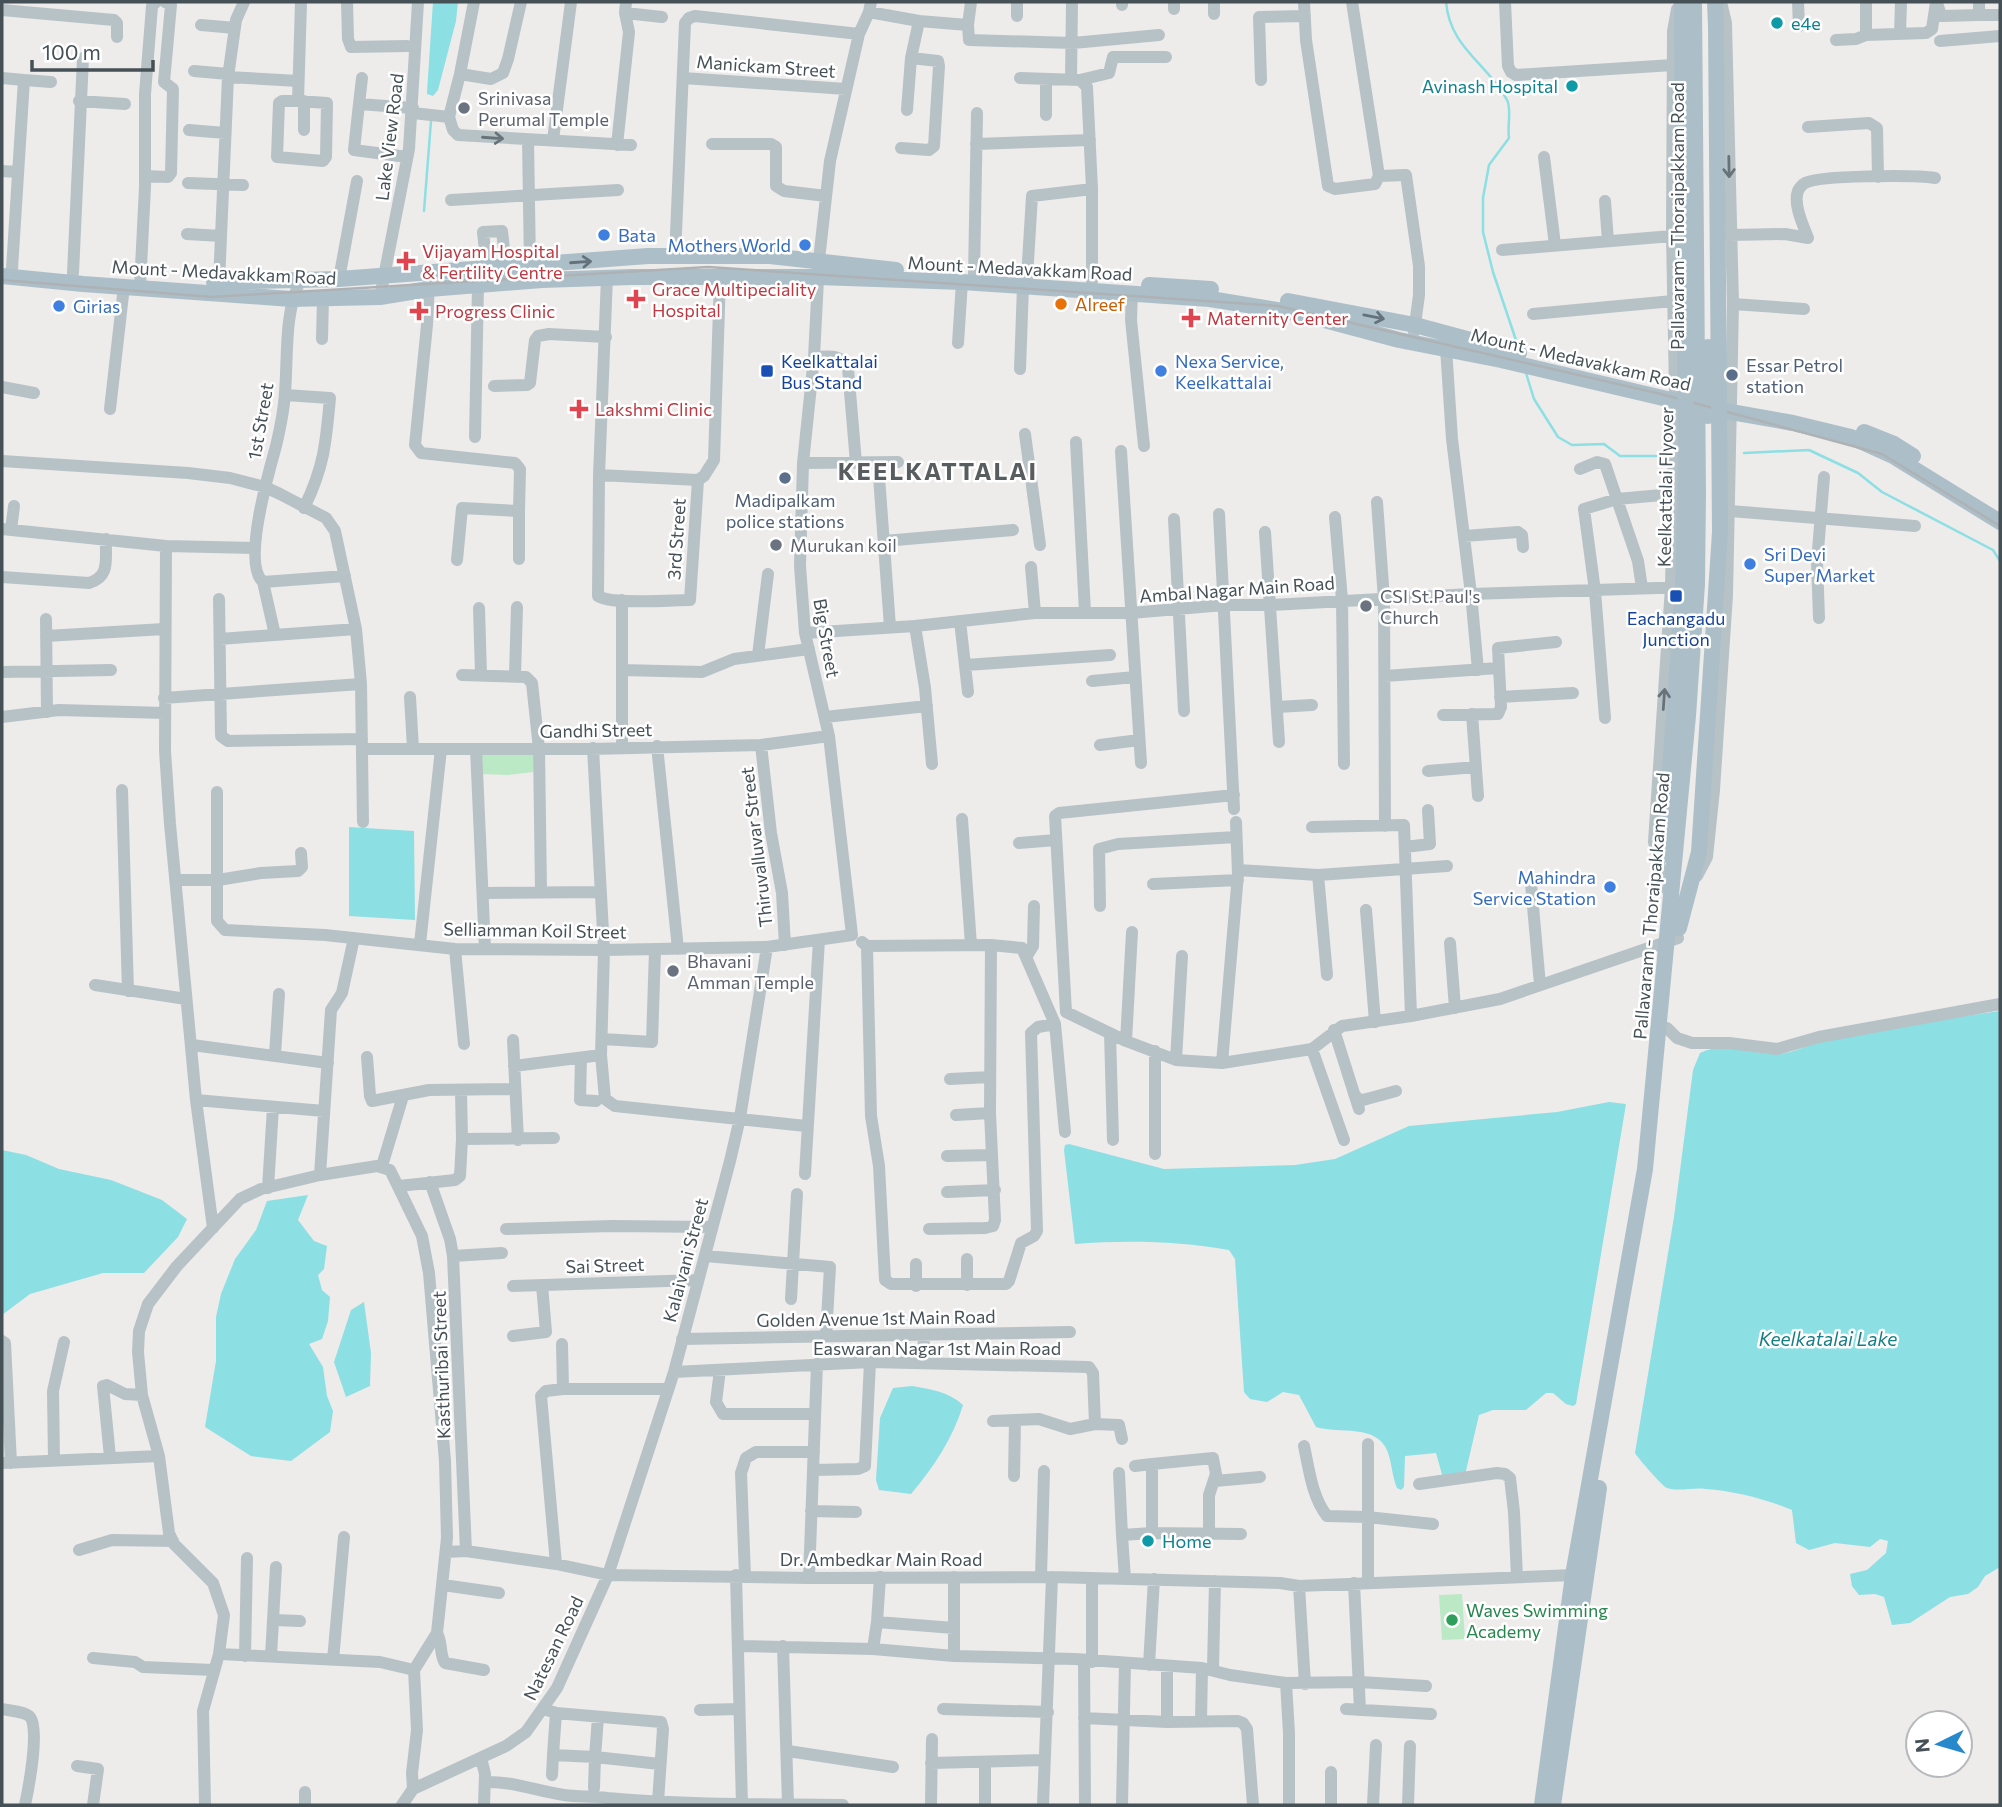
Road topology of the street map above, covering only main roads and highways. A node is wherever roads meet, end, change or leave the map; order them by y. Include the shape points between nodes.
1 (1694, 2) edge
2 (1705, 2) edge
3 (1715, 2) edge
4 (1681, 7) edge
5 (5, 271) edge
6 (968, 279) junction
7 (429, 281) junction
8 (1025, 282) junction
9 (135, 284) junction
10 (1503, 355) junction
11 (1703, 401) junction
12 (1732, 407) junction
13 (2000, 510) edge
14 (2000, 522) edge
15 (1673, 935) junction
16 (1657, 1086) junction
17 (1655, 1110) junction
18 (1542, 1805) edge
19 (1553, 1805) edge

1 - 11 main road, Pallavaram - Thoraipakkam Road
2 - 11 main road, Pallavaram - Thoraipakkam Road
3 - 15 main road, bridge via 1720,532 1699,852
4 - 15 main road, Keelkattalai Flyover, bridge via 1686,463 1683,586 1664,855
5 - 9 main road, Mount - Medavakkam Road via 83,284
5 - 9 main road, Mount - Medavakkam Road via 73,272
6 - 7 main road, Mount - Medavakkam Road via 607,277 478,286
7 -> 6 main road, Mount - Medavakkam Road via 487,269 648,256 770,256
6 - 8 main road, Mount - Medavakkam Road
7 - 9 main road, Mount - Medavakkam Road via 383,276
7 - 9 main road, Mount - Medavakkam Road via 380,297 291,299
8 - 10 main road, Mount - Medavakkam Road via 1210,299 1302,314 1413,343
8 -> 10 main road, Mount - Medavakkam Road via 1213,289 1415,325
10 - 11 main road, Mount - Medavakkam Road
11 - 12 main road, Mount - Medavakkam Road
11 - 15 main road, Pallavaram - Thoraipakkam Road
11 - 15 main road, Pallavaram - Thoraipakkam Road via 1707,569
12 - 13 main road via 1853,427 1895,444
12 - 14 main road via 1851,437 1893,456
15 - 16 main road, Pallavaram - Thoraipakkam Road
15 - 16 main road, Pallavaram - Thoraipakkam Road via 1667,1028
16 - 17 main road, Pallavaram - Thoraipakkam Road
17 - 18 main road, Pallavaram - Thoraipakkam Road via 1573,1575
17 - 19 main road, Pallavaram - Thoraipakkam Road via 1649,1178

